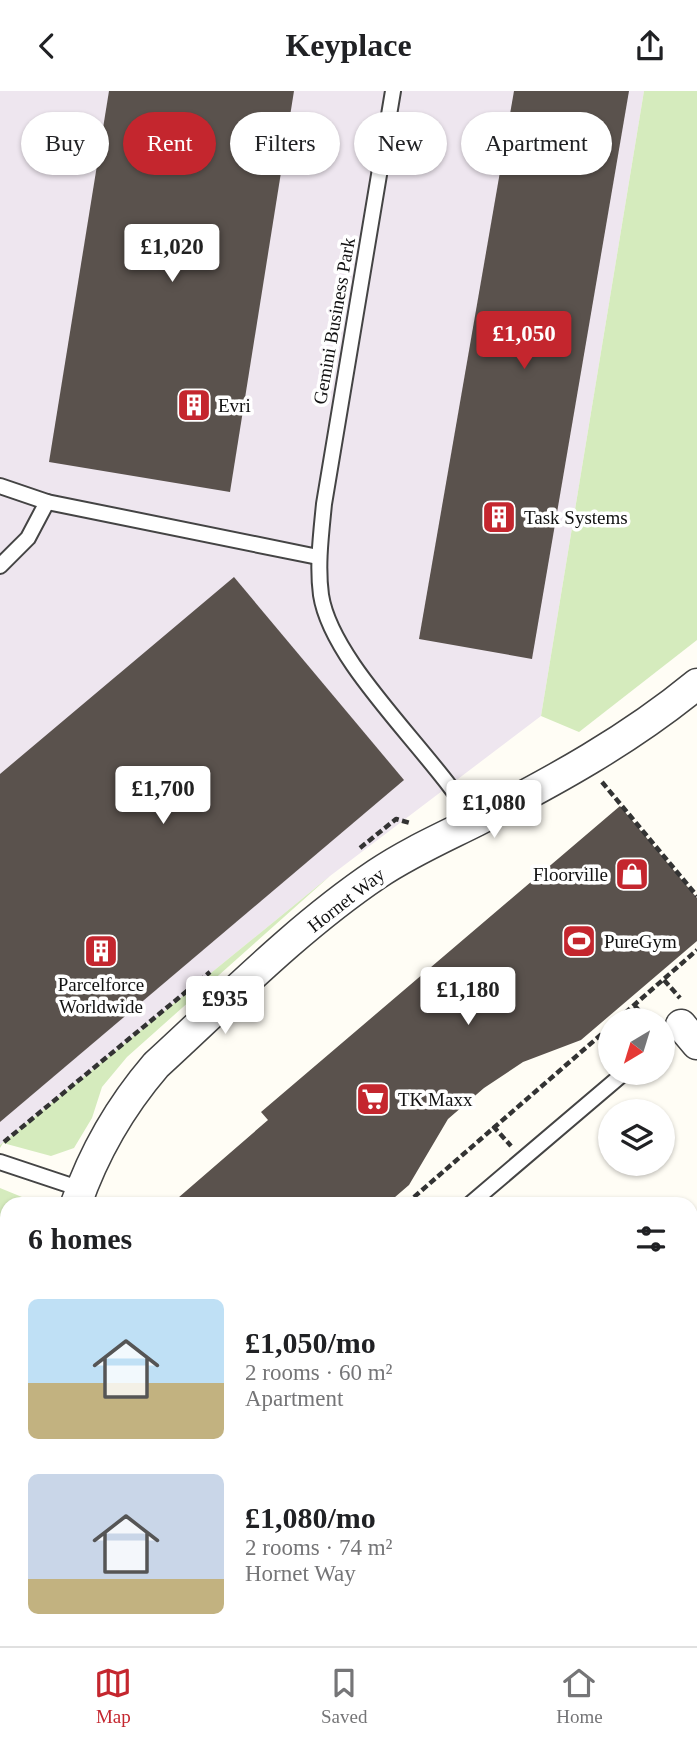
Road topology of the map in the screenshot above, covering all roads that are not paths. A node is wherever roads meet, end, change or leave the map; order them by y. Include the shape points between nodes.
1 (393, 91) edge
2 (0, 486) edge
3 (47, 502) junction
4 (318, 557) junction
5 (0, 566) edge
6 (697, 684) edge
7 (474, 822) junction
8 (610, 1085) edge
9 (0, 1163) edge
10 (79, 1196) edge
11 (478, 1197) edge

1 - 4 lane, Gemini Business Park via 331,452
2 - 3 lane
3 - 4 lane
3 - 5 lane via 28,538
4 - 7 lane, Gemini Business Park via 321,597 341,647
6 - 7 street, Hornet Way via 665,711 586,762
7 - 10 street, Hornet Way via 377,874 273,959 156,1065 113,1120
8 - 11 lane
9 - 10 lane

